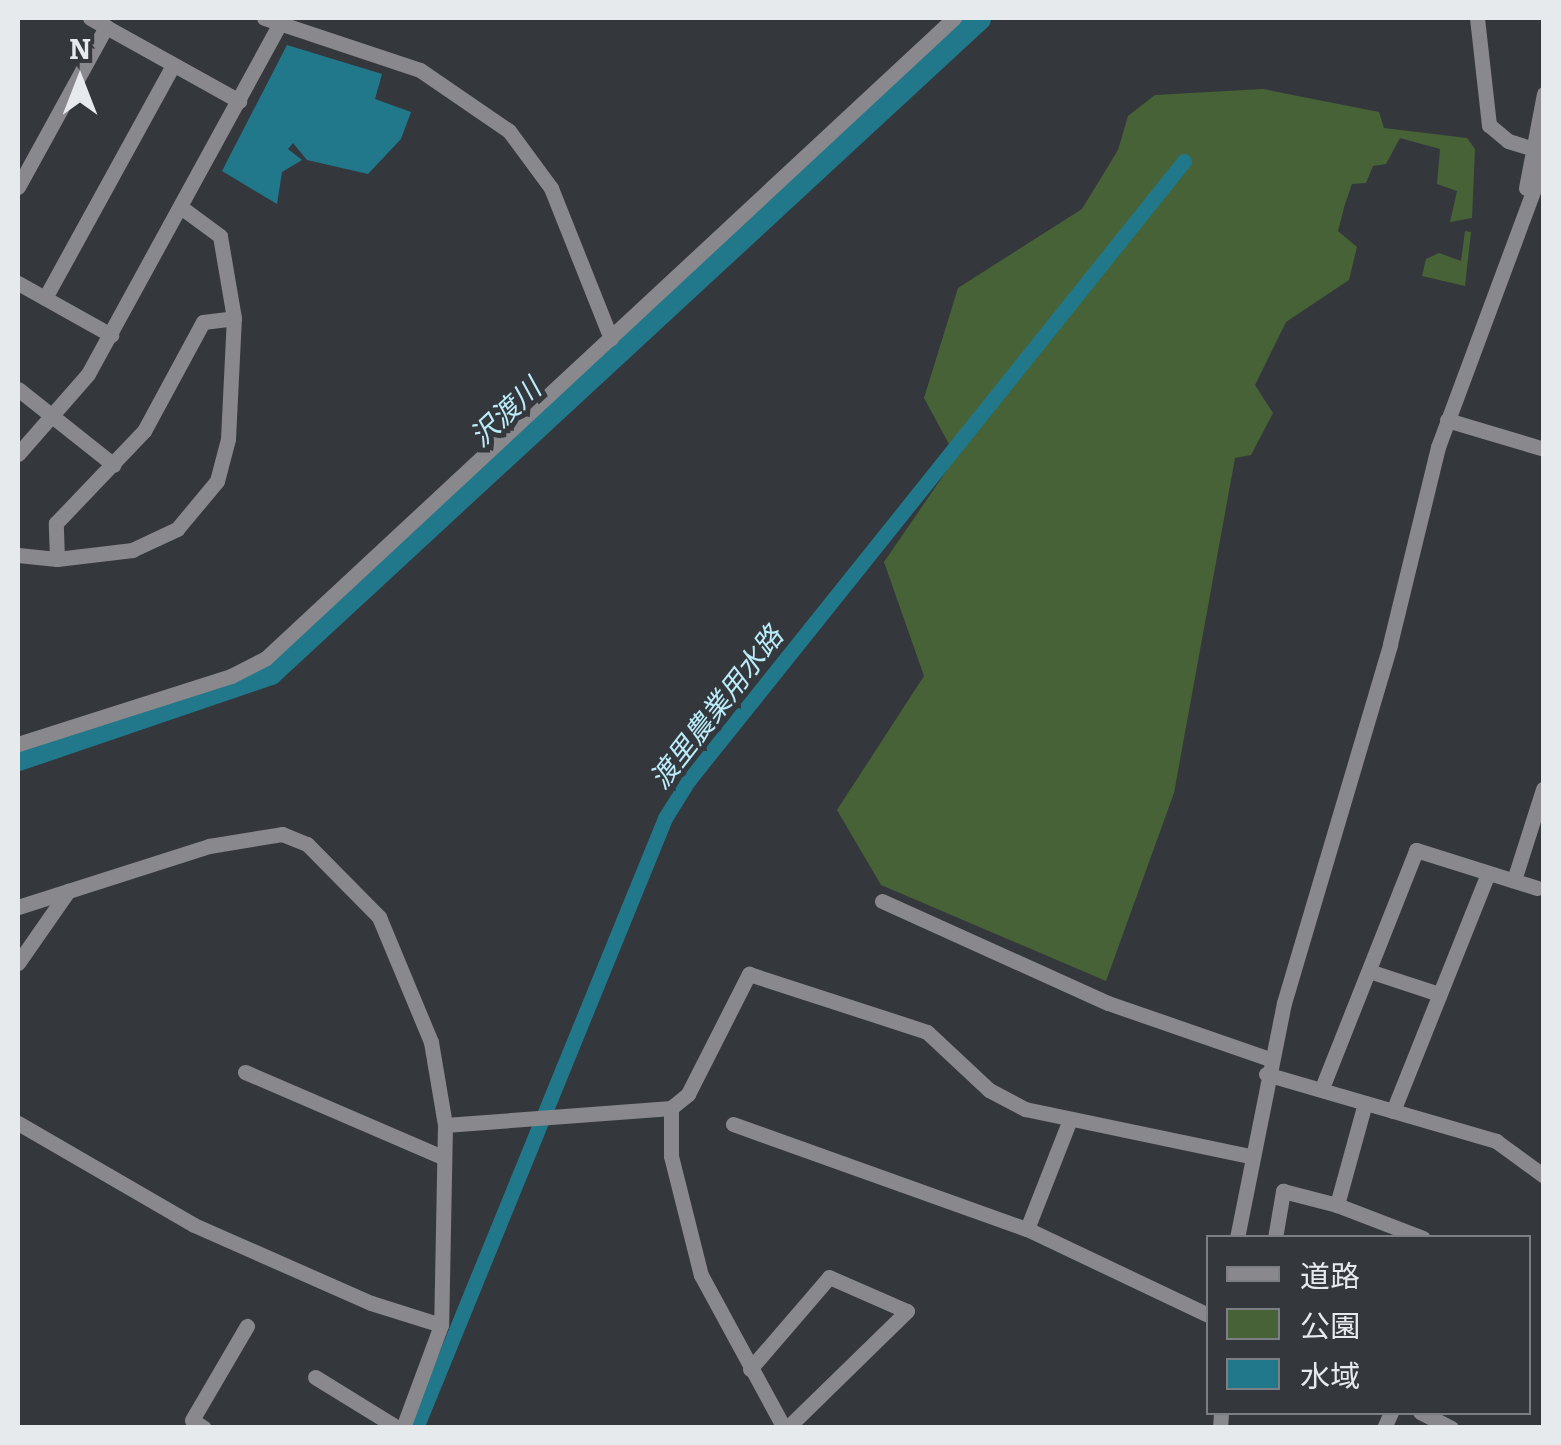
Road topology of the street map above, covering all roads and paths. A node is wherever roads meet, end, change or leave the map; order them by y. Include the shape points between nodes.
1 (90, 18) edge
2 (954, 18) edge
3 (1477, 18) edge
4 (271, 22) edge
5 (106, 27) junction
6 (173, 65) junction
7 (1544, 94) edge
8 (239, 101) junction
9 (1537, 150) edge
10 (1544, 162) edge
11 (18, 187) edge
12 (1526, 197) junction
13 (182, 208) junction
14 (18, 283) edge
15 (45, 298) junction
16 (234, 318) junction
17 (111, 334) junction
18 (610, 339) junction
19 (18, 389) edge
20 (55, 417) junction
21 (1446, 420) junction
22 (1544, 449) edge
23 (18, 454) edge
24 (114, 465) junction
25 (18, 554) edge
26 (57, 559) junction
27 (18, 744) edge
28 (1538, 787) edge
29 (1488, 873) junction
30 (1514, 880) junction
31 (1536, 888) dead end
32 (68, 891) junction
33 (882, 900) dead end
34 (18, 907) edge
35 (18, 963) edge
36 (1369, 971) junction
37 (1439, 994) junction
38 (1268, 1066) junction
39 (245, 1072) dead end
40 (1322, 1088) junction
41 (1365, 1103) junction
42 (671, 1108) junction
43 (1393, 1111) junction
44 (1069, 1122) junction
45 (18, 1123) edge
46 (733, 1124) dead end
47 (445, 1126) junction
48 (440, 1156) junction
49 (1250, 1156) junction
50 (1544, 1176) edge
51 (1336, 1205) junction
52 (1027, 1229) junction
53 (1237, 1235) edge
54 (1276, 1235) edge
55 (1415, 1235) edge
56 (1206, 1314) edge
57 (248, 1326) dead end
58 (441, 1326) junction
59 (750, 1369) junction
60 (315, 1377) dead end
61 (1426, 1415) edge
62 (204, 1428) edge
63 (401, 1428) edge
64 (786, 1428) edge
65 (1451, 1428) edge

1 - 5 street
2 - 18 street
3 - 9 street via 1484,114 1496,135
4 - 8 street
4 - 18 street via 420,70 509,130 551,188
5 - 6 street
5 - 11 street
6 - 8 street
6 - 15 street
7 - 9 street
8 - 13 street
9 - 12 street
10 - 12 street
12 - 21 street
13 - 16 street via 220,236
13 - 17 street
14 - 15 street
15 - 17 street
16 - 24 street via 203,322 144,430
16 - 26 street via 226,458 199,508 177,529 132,550
17 - 20 street
18 - 27 street via 266,658 231,676
19 - 20 street
20 - 23 street
20 - 24 street
21 - 22 street
21 - 38 street via 1390,644
24 - 26 street via 56,523
25 - 26 street
28 - 30 street
29 - 30 street
29 - 36 street via 1416,850
29 - 37 street
30 - 31 street
32 - 34 street
32 - 35 street
32 - 47 street via 209,846 294,836 351,885 390,937 431,1042
33 - 38 street via 1108,1004
36 - 37 street
36 - 40 street
37 - 43 street
38 - 40 street
38 - 49 street
39 - 48 street
40 - 41 street
41 - 43 street
41 - 51 street
42 - 44 street via 688,1094 749,974 927,1032 1008,1102
42 - 47 street
42 - 59 street via 670,1156 701,1275
43 - 50 street via 1496,1142
44 - 49 street
44 - 52 street
45 - 58 street via 194,1224 372,1303
46 - 52 street
47 - 48 street
48 - 58 street via 446,1254
49 - 53 street
51 - 54 street via 1283,1192
51 - 55 street
52 - 56 street
57 - 62 street via 192,1420
58 - 63 street
59 - 64 street
59 - 64 street via 830,1277 907,1311
60 - 63 street
61 - 65 street

